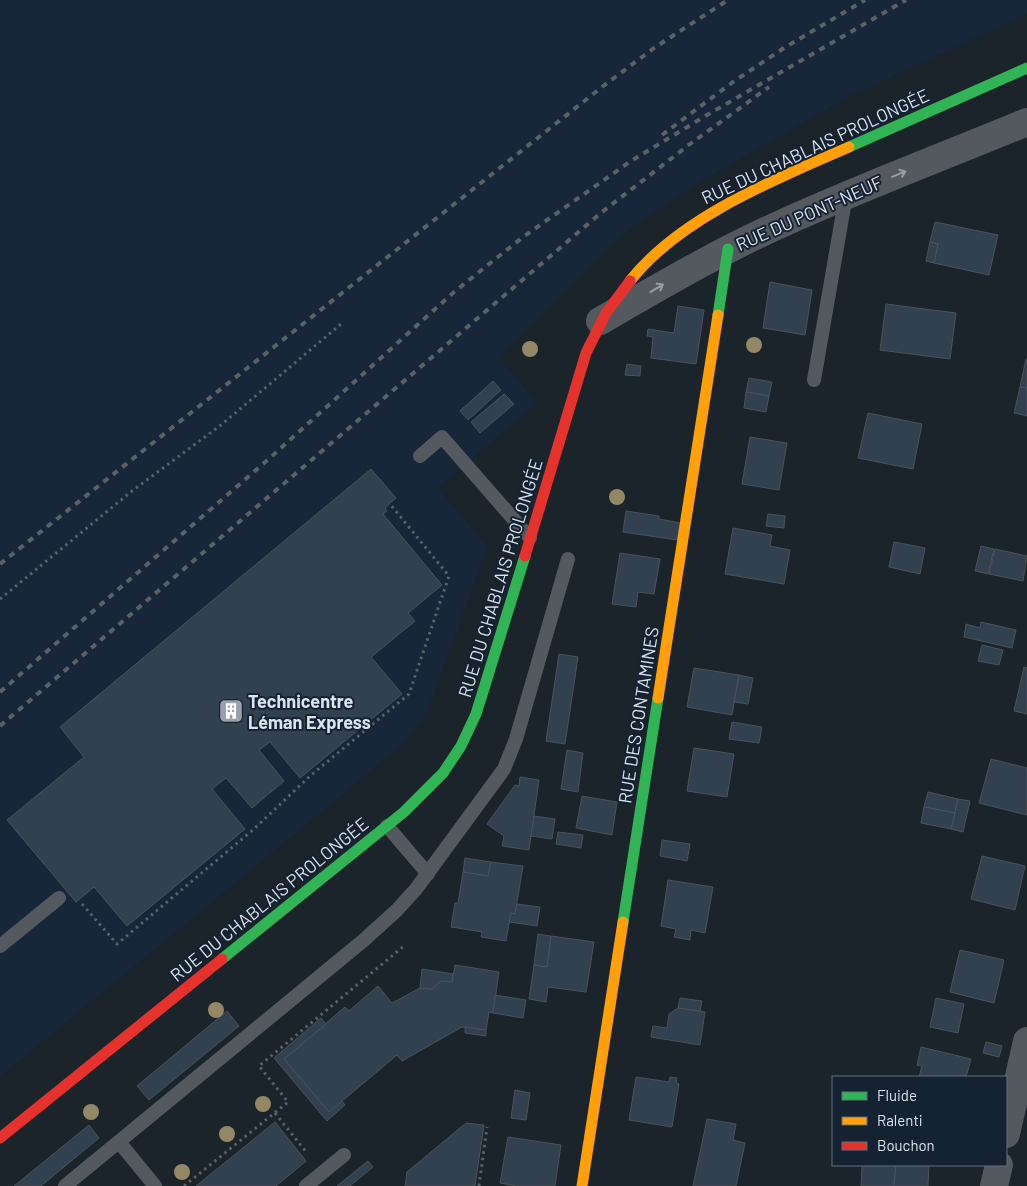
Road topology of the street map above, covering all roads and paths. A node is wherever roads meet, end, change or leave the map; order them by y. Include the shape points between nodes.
1 (1027, 68) edge
2 (1027, 122) edge
3 (846, 195) junction
4 (728, 249) junction
5 (600, 321) junction
6 (341, 324) dead end
7 (814, 380) dead end
8 (420, 456) dead end
9 (390, 504) dead end
10 (530, 538) junction
11 (568, 559) dead end
12 (0, 599) edge
13 (387, 826) junction
14 (428, 874) junction
15 (59, 898) dead end
16 (79, 900) dead end
17 (0, 946) edge
18 (404, 946) dead end
19 (1027, 1041) edge
20 (275, 1113) junction
21 (487, 1127) dead end
22 (1007, 1130) edge
23 (0, 1138) edge
24 (118, 1142) junction
25 (344, 1155) dead end
26 (999, 1166) edge
27 (323, 1172) junction
28 (65, 1186) edge
29 (155, 1186) edge
30 (184, 1186) edge
31 (306, 1186) edge
32 (479, 1186) edge
33 (582, 1186) edge
34 (994, 1186) edge

1 - 5 street, RUE DU CHABLAIS PROLONGÉE via 764,185 703,218 637,272
3 -> 2 street, RUE DU PONT-NEUF
3 - 4 street, RUE DU PONT-NEUF
3 - 7 lane
5 -> 4 street, RUE DU PONT-NEUF
4 - 33 street, RUE DES CONTAMINES
5 - 10 street, RUE DU CHABLAIS PROLONGÉE via 586,353
6 - 12 path via 221,425 132,491
8 - 10 lane via 442,437
9 - 16 path via 449,576 409,694 310,776 254,830 117,944
10 - 13 street, RUE DU CHABLAIS PROLONGÉE via 483,695 468,734 444,774
11 - 14 lane via 516,740 504,769
13 - 14 lane
13 - 23 street, RUE DU CHABLAIS PROLONGÉE
14 - 24 lane via 407,900 364,940
15 - 17 lane
18 - 20 path via 259,1066 288,1102
19 - 22 street
20 - 27 path
20 - 30 path
21 - 32 path
24 - 28 lane
24 - 29 lane
25 - 27 lane
26 - 34 street
27 - 31 lane

